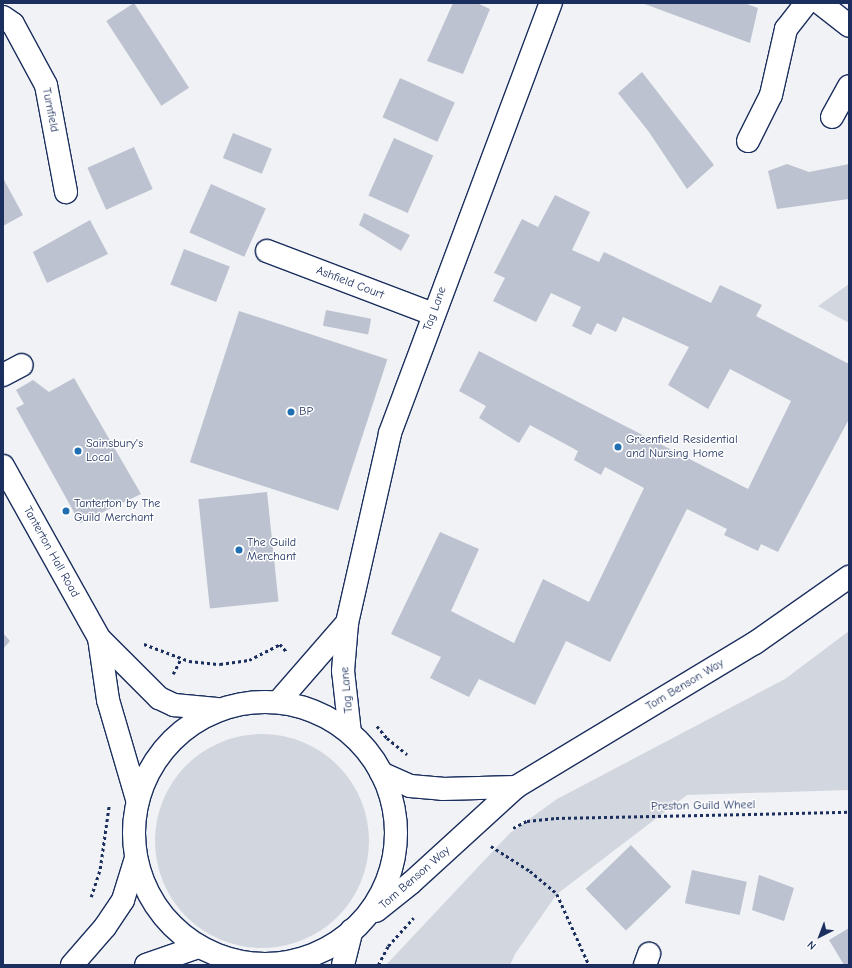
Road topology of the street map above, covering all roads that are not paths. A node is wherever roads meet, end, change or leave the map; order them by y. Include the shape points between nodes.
1 (551, 3) edge
2 (806, 3) edge
3 (820, 3) edge
4 (3, 16) edge
5 (849, 26) edge
6 (849, 86) edge
7 (832, 117) dead end
8 (748, 141) dead end
9 (66, 192) dead end
10 (267, 251) dead end
11 (434, 314) junction
12 (22, 365) dead end
13 (3, 375) edge
14 (3, 466) edge
15 (849, 577) edge
16 (347, 624) junction
17 (99, 638) junction
18 (280, 700) junction
19 (217, 709) junction
20 (350, 733) junction
21 (381, 773) junction
22 (516, 787) junction
23 (137, 799) junction
24 (136, 858) junction
25 (359, 925) junction
26 (198, 947) junction
27 (228, 961) edge
28 (72, 965) edge
29 (146, 965) edge
30 (343, 965) edge

1 - 11 main road, Tag Lane
2 - 8 main road via 786,28 771,95
3 - 5 main road
4 - 9 main road, Turnfield via 13,24 46,85
6 - 7 main road
10 - 11 main road, Ashfield Court
11 - 16 main road, Tag Lane via 390,433
12 - 13 main road
14 - 17 main road, Tanterton Hall Road
15 - 22 main road, Tom Benson Way via 755,643
16 - 18 main road, Tag Lane
16 - 20 main road, Tag Lane via 343,671
17 - 19 main road, Tanterton Hall Road via 159,698 174,705
17 - 23 main road, Tanterton Hall Road via 108,700
18 - 19 main road via 257,700
18 - 20 main road via 337,721
19 - 23 main road via 181,730 153,761
20 - 21 main road via 368,749
21 - 22 main road, Tom Benson Way via 410,786 442,789
21 - 25 main road via 390,789 397,833 389,879
22 - 25 main road, Tom Benson Way via 411,883
23 - 24 main road, Tom Benson Way via 133,840
24 - 26 main road, Tom Benson Way via 142,881 163,917
24 - 28 main road via 123,900 106,927
25 - 27 main road, Tom Benson Way via 330,948 287,963
25 - 30 main road
26 - 27 main road, Tom Benson Way
26 - 29 main road

